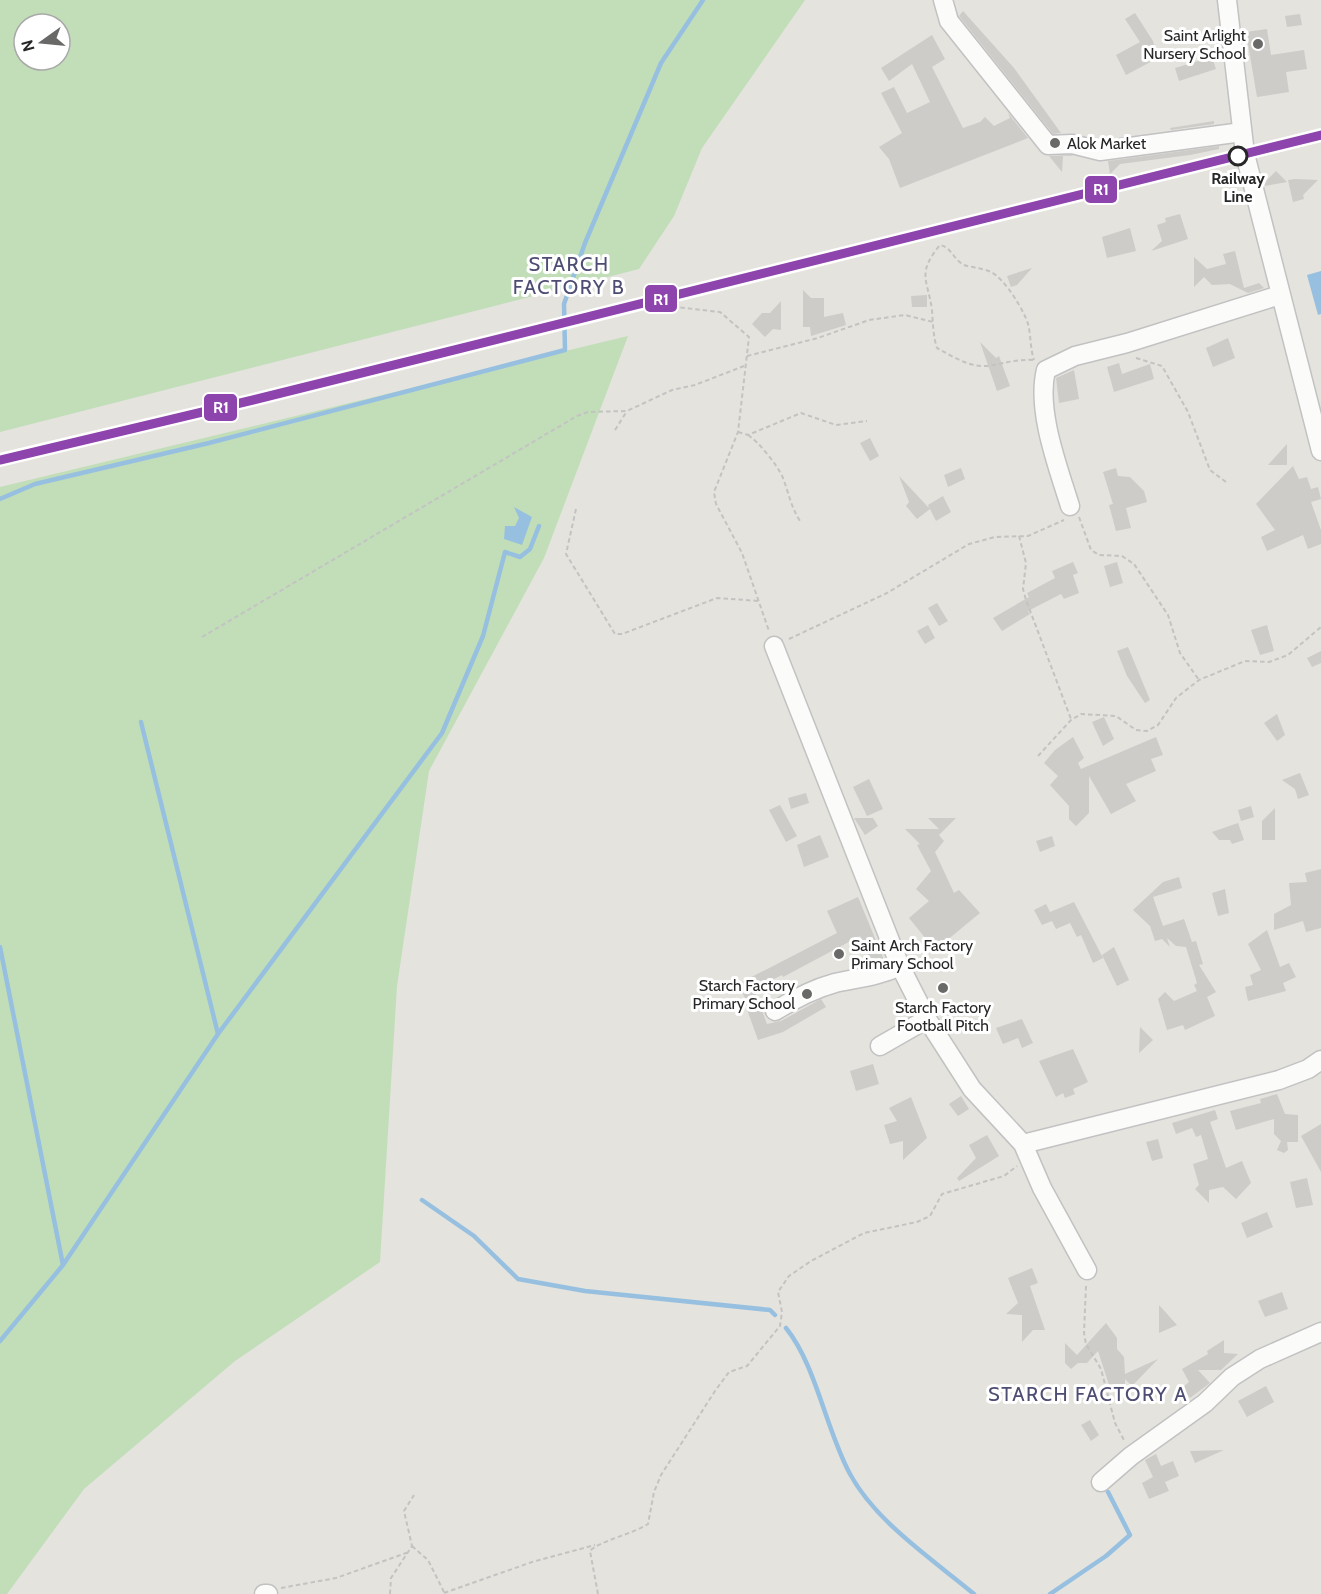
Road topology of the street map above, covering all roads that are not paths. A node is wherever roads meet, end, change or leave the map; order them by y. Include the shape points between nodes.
1 (943, 0) edge
2 (1227, 0) edge
3 (1242, 132) junction
4 (1280, 295) junction
5 (1321, 451) edge
6 (1070, 506) road end
7 (774, 646) road end
8 (900, 966) junction
9 (775, 1011) dead end
10 (927, 1019) junction
11 (880, 1046) dead end
12 (1321, 1060) edge
13 (1026, 1150) junction
14 (1087, 1270) road end
15 (1321, 1332) edge
16 (1101, 1482) dead end

1 - 3 street via 949,21 1048,145 1072,144 1100,152
2 - 3 street
3 - 4 street
4 - 5 street
4 - 6 street via 1127,343 1040,365 1049,436
7 - 8 street
8 - 9 street via 879,976 834,984 800,996
8 - 10 street
10 - 11 street
10 - 13 street via 972,1089
12 - 13 street via 1279,1080
13 - 14 street via 1059,1222
15 - 16 street via 1260,1359 1232,1377

